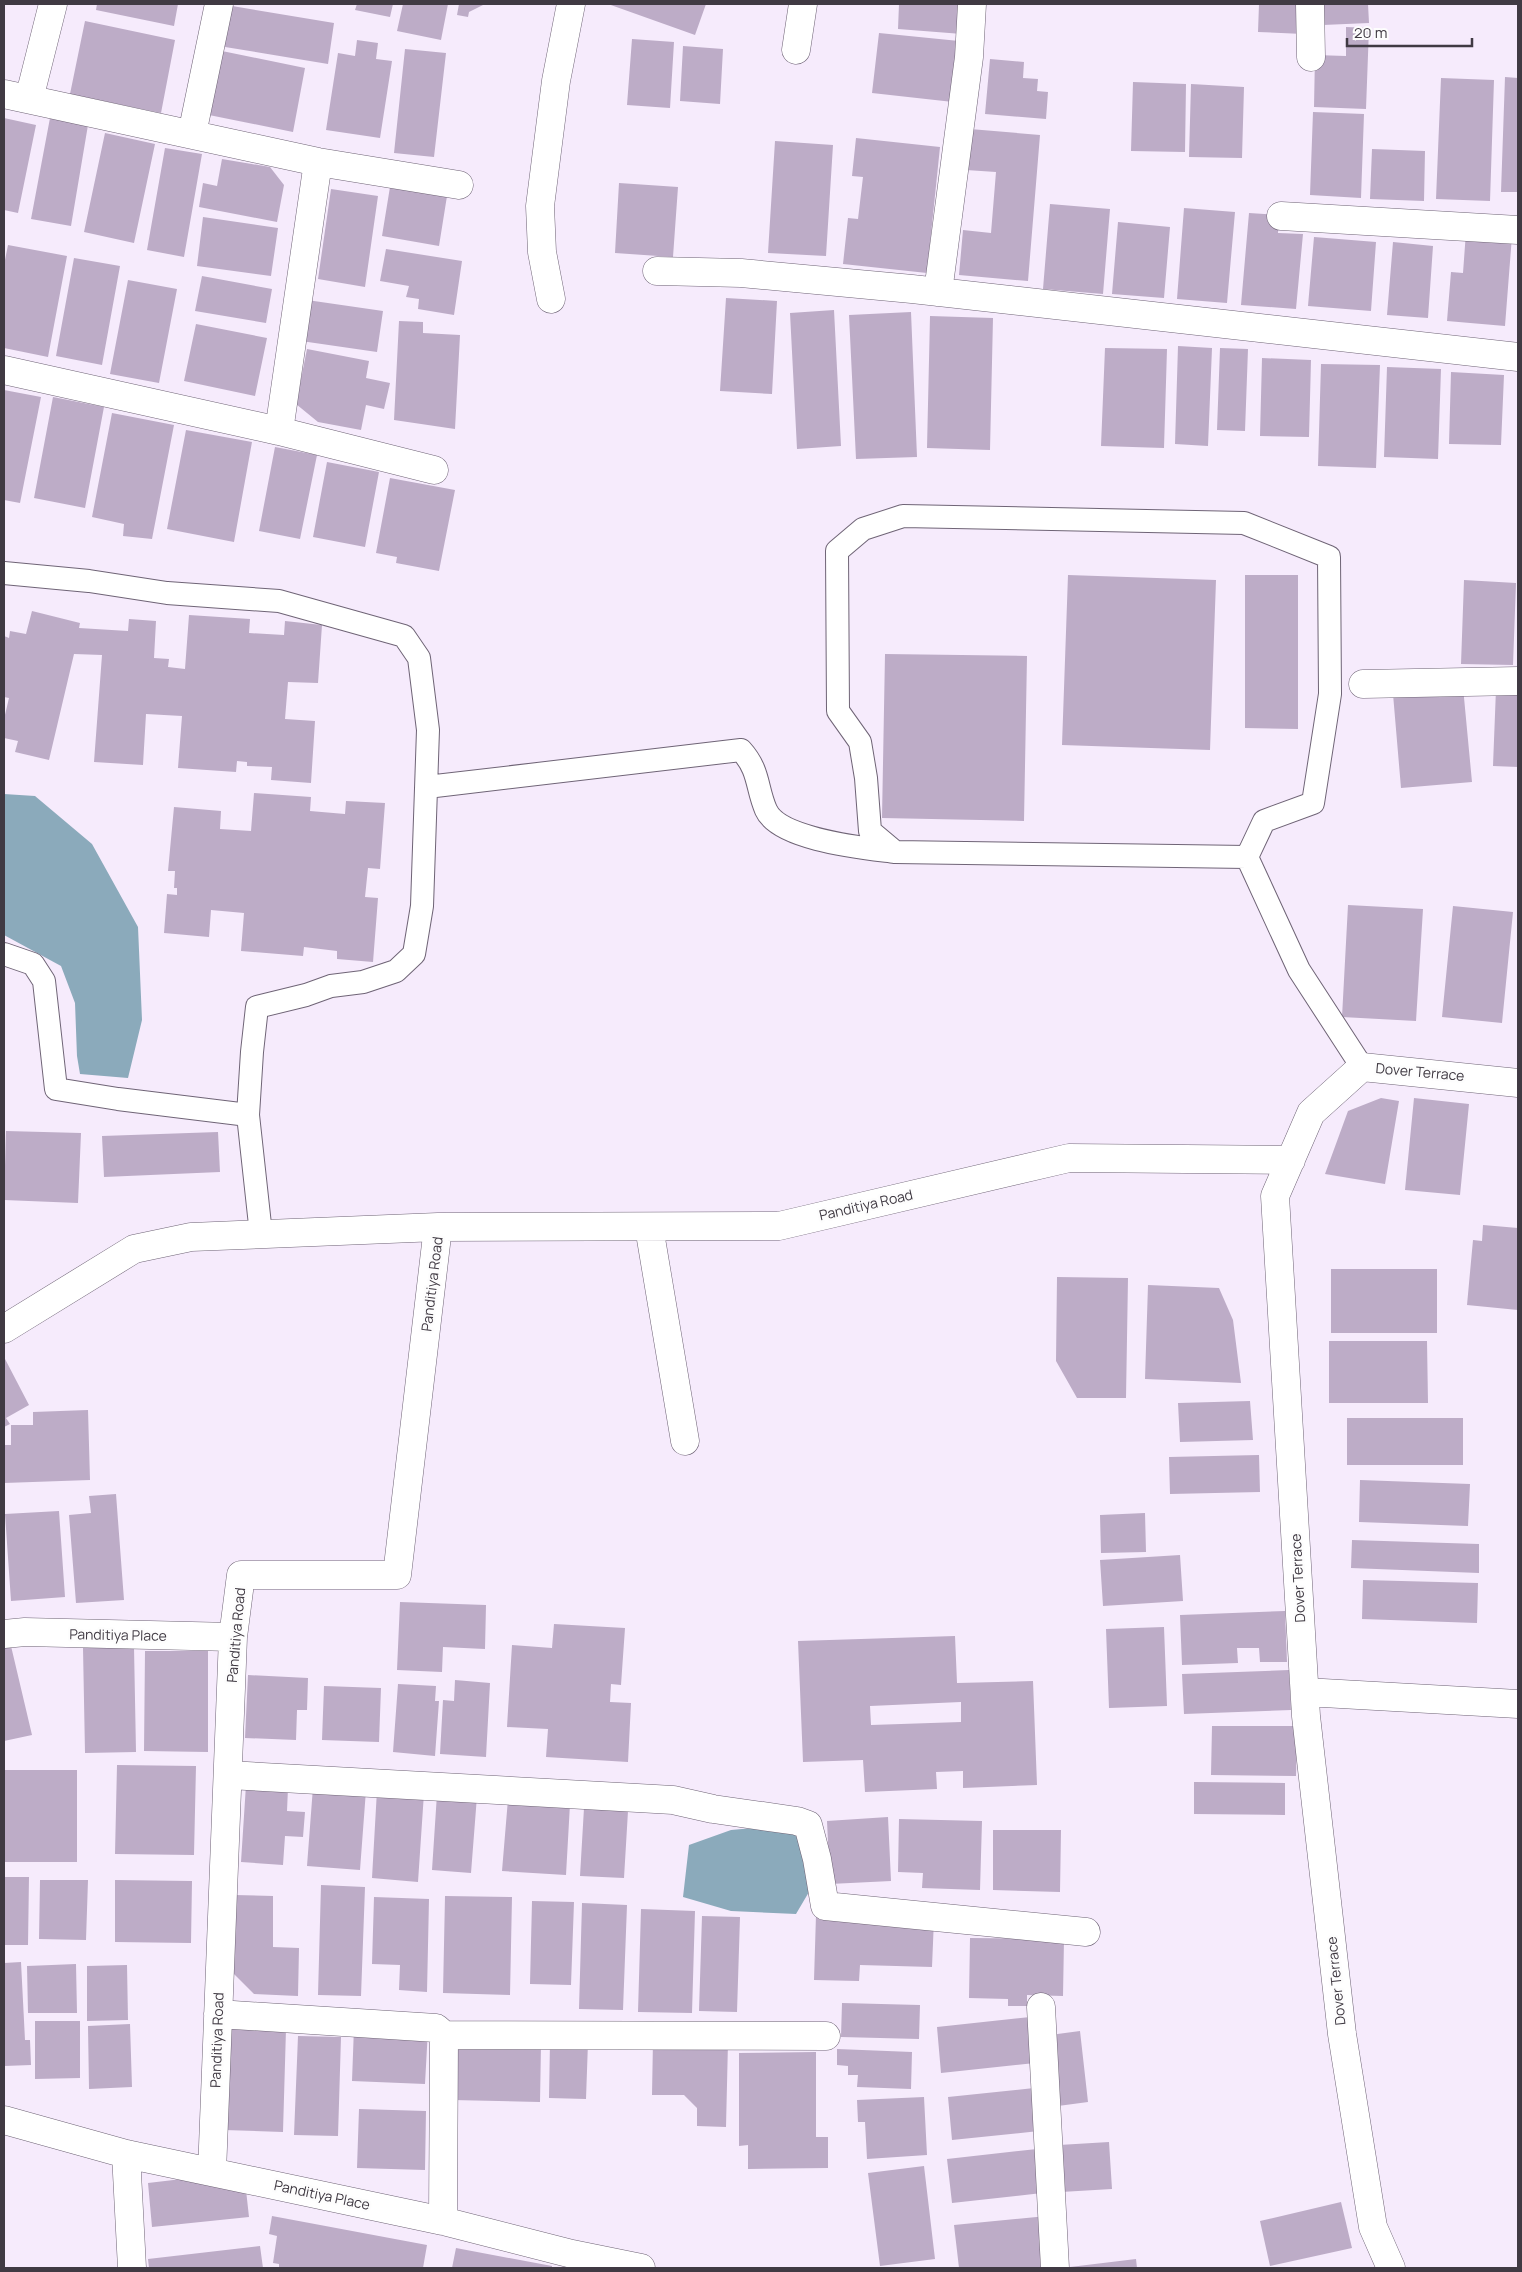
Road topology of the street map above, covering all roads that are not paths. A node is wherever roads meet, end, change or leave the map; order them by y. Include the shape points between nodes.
1 (53, 4) edge
2 (219, 4) edge
3 (571, 4) edge
4 (804, 4) edge
5 (972, 4) edge
6 (1310, 4) edge
7 (796, 50) dead end
8 (1311, 57) dead end
9 (16, 96) edge
10 (192, 134) junction
11 (318, 162) junction
12 (459, 185) dead end
13 (1281, 216) dead end
14 (1518, 230) edge
15 (657, 271) dead end
16 (938, 292) junction
17 (551, 299) dead end
18 (1518, 357) edge
19 (4, 370) edge
20 (279, 431) junction
21 (434, 470) dead end
22 (4, 573) edge
23 (1518, 681) edge
24 (1363, 684) dead end
25 (427, 787) junction
26 (895, 852) junction
27 (1247, 857) junction
28 (4, 954) edge
29 (1362, 1067) junction
30 (1518, 1083) edge
31 (248, 1115) junction
32 (1291, 1160) junction
33 (438, 1227) junction
34 (649, 1227) junction
35 (261, 1234) junction
36 (4, 1329) edge
37 (685, 1441) dead end
38 (4, 1634) edge
39 (233, 1637) junction
40 (1305, 1692) junction
41 (1518, 1704) edge
42 (229, 1775) junction
43 (1086, 1932) dead end
44 (1041, 2007) dead end
45 (218, 2014) junction
46 (444, 2035) junction
47 (826, 2036) dead end
48 (4, 2120) edge
49 (126, 2154) junction
50 (212, 2172) junction
51 (443, 2221) junction
52 (132, 2268) edge
53 (641, 2268) edge
54 (1055, 2268) edge
55 (1391, 2268) edge

1 - 9 street
2 - 10 street
3 - 17 street via 556,81 540,206 542,252
4 - 7 street
5 - 16 street via 969,58
6 - 8 street
9 - 10 street
10 - 11 street
11 - 12 street
11 - 20 street
13 - 14 street
15 - 16 street via 741,273
16 - 18 street
19 - 20 street
20 - 21 street
22 - 25 lane via 167,593 280,601 404,636 419,658 428,730
23 - 24 street
25 - 26 lane via 741,750 752,762 766,812 782,827 831,843
25 - 31 lane via 422,906 414,954 396,972 363,982 331,986 257,1008
26 - 27 lane
26 - 27 lane via 870,831 860,742 838,711 837,551 863,529 903,516 1244,523 1329,558 1330,694 1313,803 1264,820
27 - 29 lane via 1299,970
28 - 31 lane via 33,964 44,981 56,1089
29 - 30 street, Dover Terrace
29 - 32 street, Dover Terrace via 1311,1113
31 - 35 lane
32 - 34 street, Panditiya Road via 1069,1158 779,1226
32 - 40 street, Dover Terrace via 1275,1196
33 - 34 street, Panditiya Road
33 - 35 street, Panditiya Road
33 - 39 street, Panditiya Road via 397,1576 241,1575
34 - 37 street
35 - 36 street, Panditiya Road via 191,1236 134,1249
38 - 39 street, Panditiya Place
39 - 42 street, Panditiya Road
40 - 41 street
40 - 55 street, Dover Terrace via 1342,2034 1373,2227
42 - 43 street via 673,1800 797,1821 808,1825 825,1906
42 - 45 street, Panditiya Road
44 - 54 street
45 - 46 street via 436,2028
45 - 50 street, Panditiya Road
46 - 47 street
46 - 51 street
48 - 49 street, Panditiya Place
49 - 50 street, Panditiya Place
49 - 52 street
50 - 51 street, Panditiya Place
51 - 53 street, Panditiya Place

